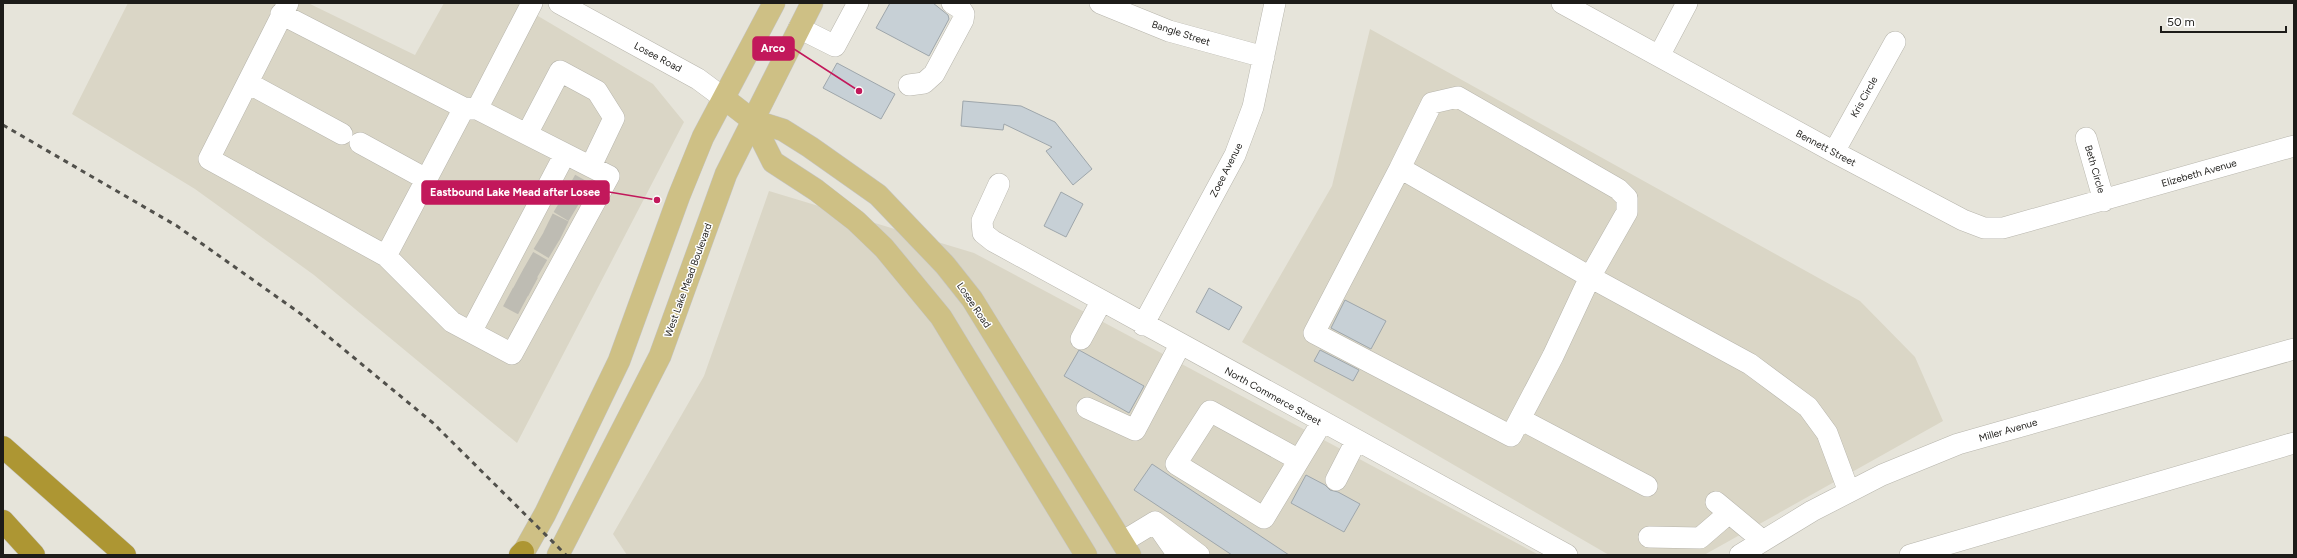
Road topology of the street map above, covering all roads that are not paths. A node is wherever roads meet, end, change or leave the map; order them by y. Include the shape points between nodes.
1 (532, 3) edge
2 (559, 3) edge
3 (774, 3) edge
4 (812, 3) edge
5 (858, 3) edge
6 (952, 3) edge
7 (1100, 3) edge
8 (1275, 3) edge
9 (1562, 3) edge
10 (1687, 3) edge
11 (285, 9) edge
12 (799, 28) junction
13 (1895, 42) dead end
14 (1659, 56) junction
15 (1264, 57) junction
16 (248, 83) junction
17 (909, 85) dead end
18 (725, 99) junction
19 (470, 109) junction
20 (752, 120) junction
21 (527, 134) junction
22 (2086, 138) dead end
23 (2294, 146) edge
24 (1834, 152) junction
25 (565, 154) junction
26 (591, 166) junction
27 (1400, 168) junction
28 (426, 179) junction
29 (999, 184) dead end
30 (577, 188) junction
31 (2104, 201) junction
32 (566, 207) junction
33 (550, 235) junction
34 (386, 256) junction
35 (1590, 276) junction
36 (525, 283) junction
37 (1102, 302) junction
38 (1143, 325) junction
39 (471, 332) junction
40 (1081, 339) dead end
41 (1180, 345) junction
42 (2294, 349) edge
43 (1087, 408) dead end
44 (1520, 419) junction
45 (1322, 422) junction
46 (1356, 441) junction
47 (2294, 443) edge
48 (3, 447) edge
49 (1299, 460) junction
50 (1336, 480) dead end
51 (1647, 486) dead end
52 (1849, 492) junction
53 (3, 520) edge
54 (1155, 522) junction
55 (1649, 537) dead end
56 (1763, 541) junction
57 (1126, 549) edge
58 (1955, 549) edge
59 (1544, 550) edge
60 (522, 554) edge
61 (34, 555) edge
62 (125, 555) edge
63 (558, 555) edge
64 (1086, 555) edge
65 (1178, 555) edge
66 (1200, 555) edge
67 (1567, 555) edge
68 (1740, 555) edge
69 (1910, 555) edge

1 - 19 street
2 - 18 street, Losee Road via 698,79
3 - 18 main road
4 - 12 main road, West Lake Mead Boulevard
5 - 12 street via 836,46
6 - 17 street via 964,14 963,20 934,74 924,83
7 - 15 street, Bangle Street via 1170,31
8 - 15 street, Zoee Avenue
9 - 14 street, Bennett Street
10 - 14 street
11 - 16 street
11 - 19 street
12 - 20 main road, West Lake Mead Boulevard
13 - 24 street, Kris Circle
14 - 24 street, Bennett Street
15 - 38 street, Zoee Avenue via 1253,107 1235,155
16 - 28 street
16 - 34 street via 209,159
18 - 20 main road, Losee Road
18 - 60 main road via 703,137 685,181 619,361 545,514
19 - 21 street
19 - 28 street
20 - 57 main road, Losee Road via 783,130 856,179 883,200 945,265 972,300
20 - 63 main road, West Lake Mead Boulevard via 726,174 660,356
20 - 64 main road, Losee Road via 773,162 816,190 856,221 884,248 941,317
21 - 25 street
21 - 26 street via 560,71 598,91 614,118
22 - 31 street, Beth Circle
23 - 31 street, Elizebeth Avenue
24 - 31 street, Bennett Street via 1963,220 1984,228 2003,228
25 - 26 street
25 - 30 street
26 - 30 street via 609,176
27 - 35 street
27 - 35 street via 1432,103 1458,97 1605,181 1627,198 1627,212
27 - 44 street via 1314,333 1511,436
28 - 34 street
29 - 37 street, North Commerce Street via 982,221 983,232 993,241
30 - 32 street
30 - 32 street
32 - 33 street
32 - 33 street
33 - 36 street
33 - 36 street
34 - 39 street via 452,322
35 - 44 street via 1554,356
35 - 52 street via 1750,364 1808,408 1827,433
36 - 39 street
36 - 39 street via 512,354
37 - 38 street, North Commerce Street
37 - 40 street
38 - 41 street, North Commerce Street
41 - 43 street via 1135,430
41 - 45 street, North Commerce Street
42 - 52 street, Miller Avenue via 1958,444 1882,475
44 - 51 street
45 - 46 street, North Commerce Street
45 - 49 street
46 - 50 street
46 - 59 street, North Commerce Street
47 - 58 street
48 - 62 highway
49 - 49 street via 1264,518 1176,464 1210,411
52 - 56 street, Miller Avenue
53 - 61 highway
54 - 57 street
54 - 65 street
54 - 66 street
55 - 56 street via 1700,538 1723,508
56 - 68 street, Miller Avenue
58 - 69 street
59 - 67 street, North Commerce Street

